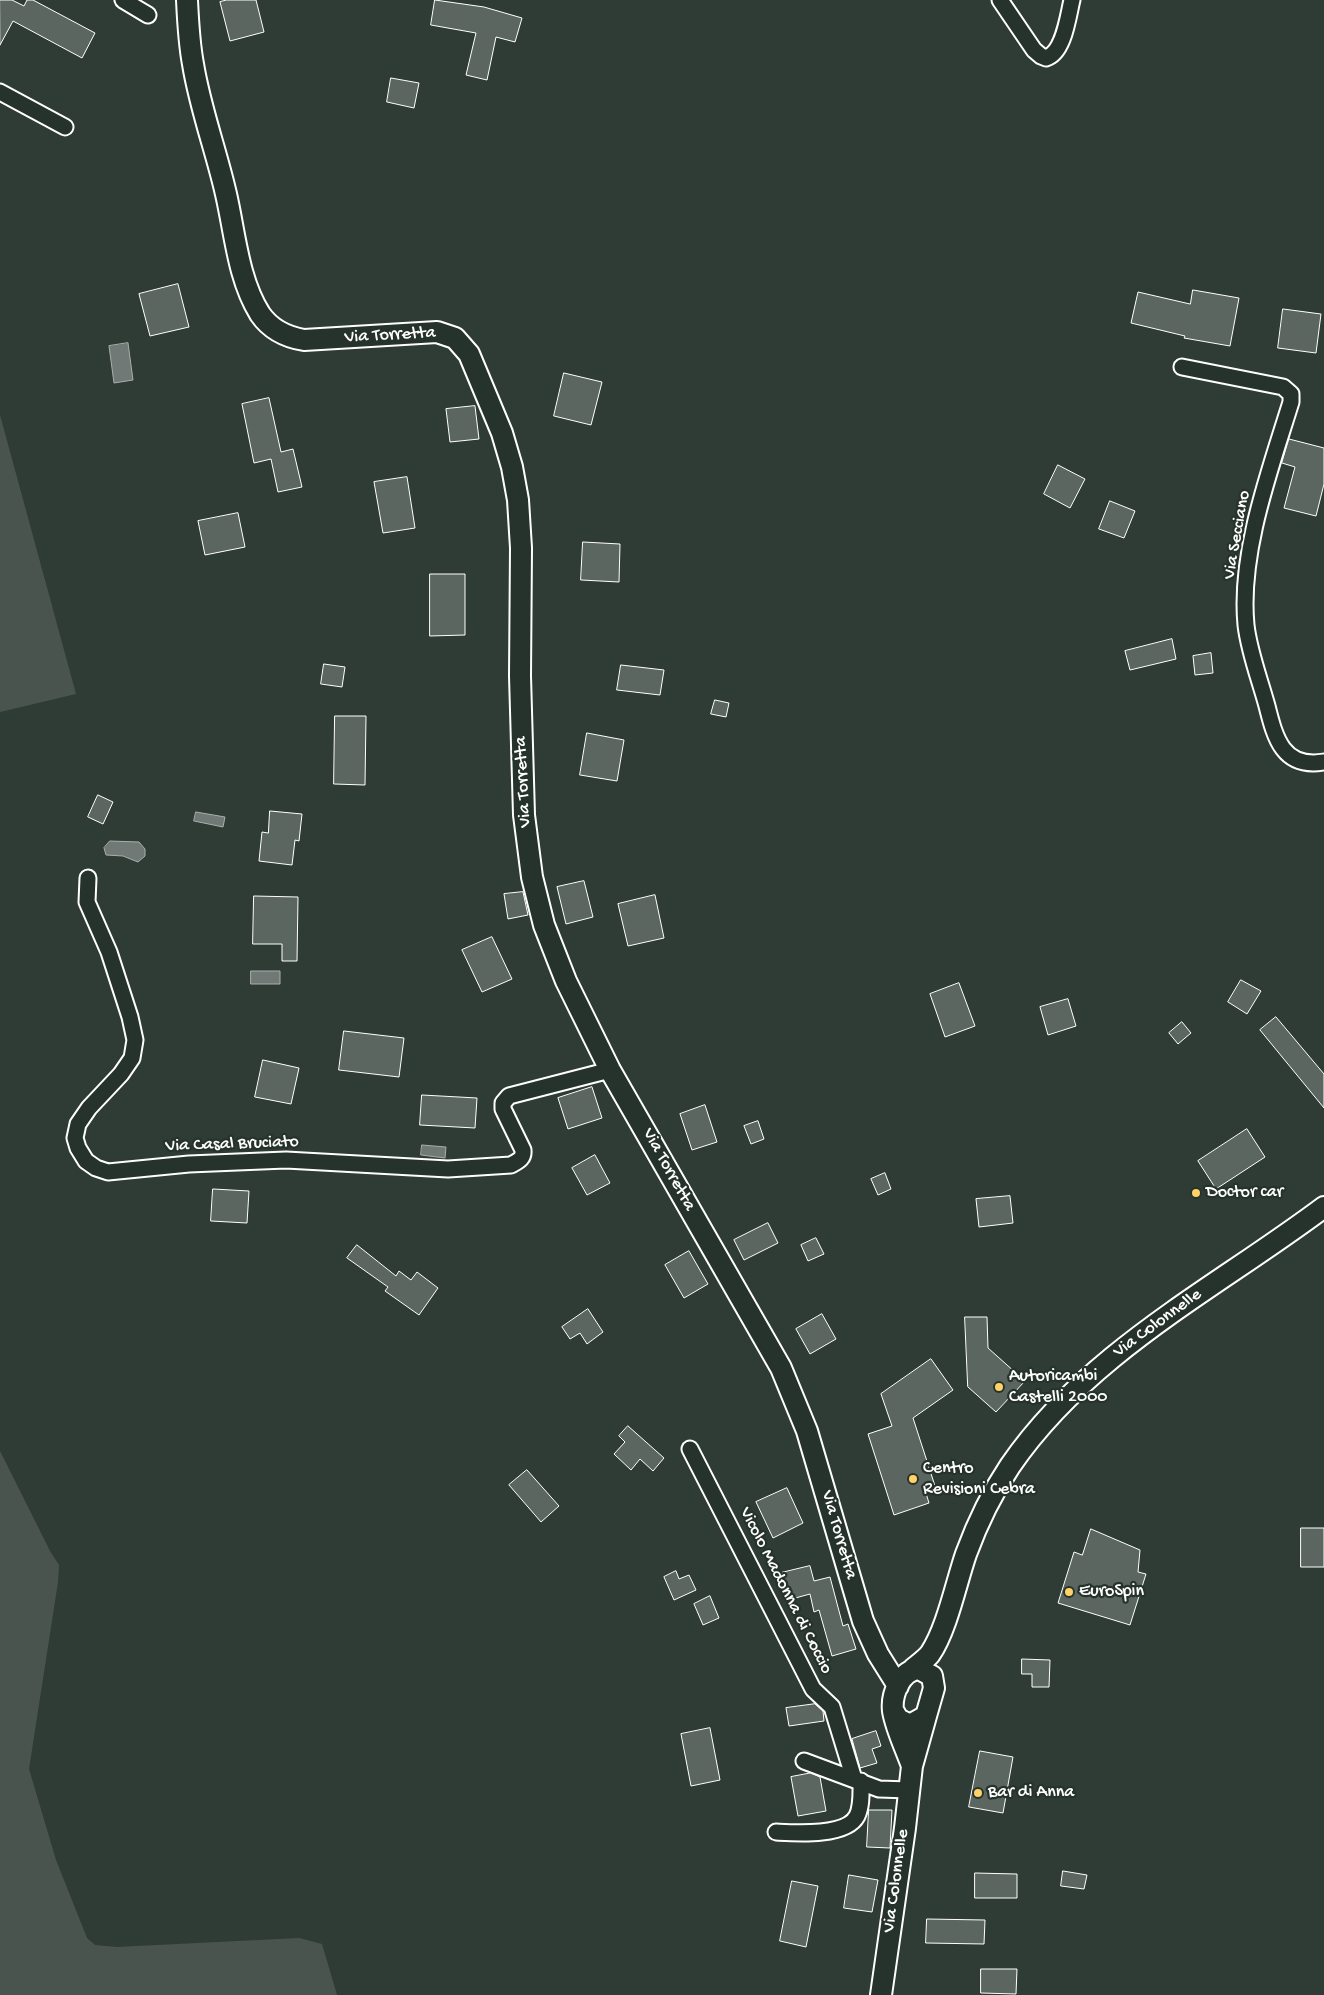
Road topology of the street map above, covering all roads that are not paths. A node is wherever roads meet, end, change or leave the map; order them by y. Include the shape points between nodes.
1 (123, 0) edge
2 (187, 0) edge
3 (1000, 0) edge
4 (1072, 0) edge
5 (148, 15) dead end
6 (0, 92) edge
7 (66, 128) dead end
8 (1182, 368) dead end
9 (1324, 762) edge
10 (88, 878) dead end
11 (610, 1070) junction
12 (1324, 1207) edge
13 (690, 1449) dead end
14 (922, 1673) junction
15 (898, 1686) junction
16 (894, 1712) junction
17 (926, 1716) junction
18 (804, 1761) dead end
19 (912, 1766) junction
20 (857, 1780) junction
21 (909, 1790) junction
22 (776, 1832) dead end
23 (881, 1995) edge

1 - 5 street
2 - 11 street, Via Torretta via 196,80 245,281 262,316 283,335 304,340 437,332 450,335 469,354 496,416 512,467 520,515 520,676 528,858 540,911 554,952
3 - 4 street via 1034,50 1046,58 1056,54 1061,44
6 - 7 street
8 - 9 street, Via Secciano via 1283,388 1291,394 1253,536 1246,618 1248,637 1279,746 1296,760
10 - 11 street, Via Casal Bruciato via 87,902 109,952 135,1040 132,1058 78,1124 75,1138 78,1148 86,1161 96,1168 108,1172 286,1160 448,1169 511,1165 524,1156 503,1109 509,1096
11 - 15 street, Via Torretta via 784,1374 811,1442 863,1621
12 - 14 street, Via Colonnelle via 1121,1350 1039,1428 1011,1465 989,1503
13 - 20 street, Vicolo Madonna di Coccio via 814,1689 832,1707
14 - 15 street, Via Colonnelle via 904,1676
14 - 17 street, Via Colonnelle via 934,1688
15 - 16 street, Via Colonnelle
16 - 17 street via 898,1719 910,1725
16 - 19 street, Via Colonnelle
17 - 19 street, Via Colonnelle
18 - 20 street
19 - 21 street, Via Colonnelle
20 - 21 street via 879,1789
20 - 22 street, Vicolo Madonna di Coccio via 858,1814 848,1825 819,1833
21 - 23 street, Via Colonnelle

